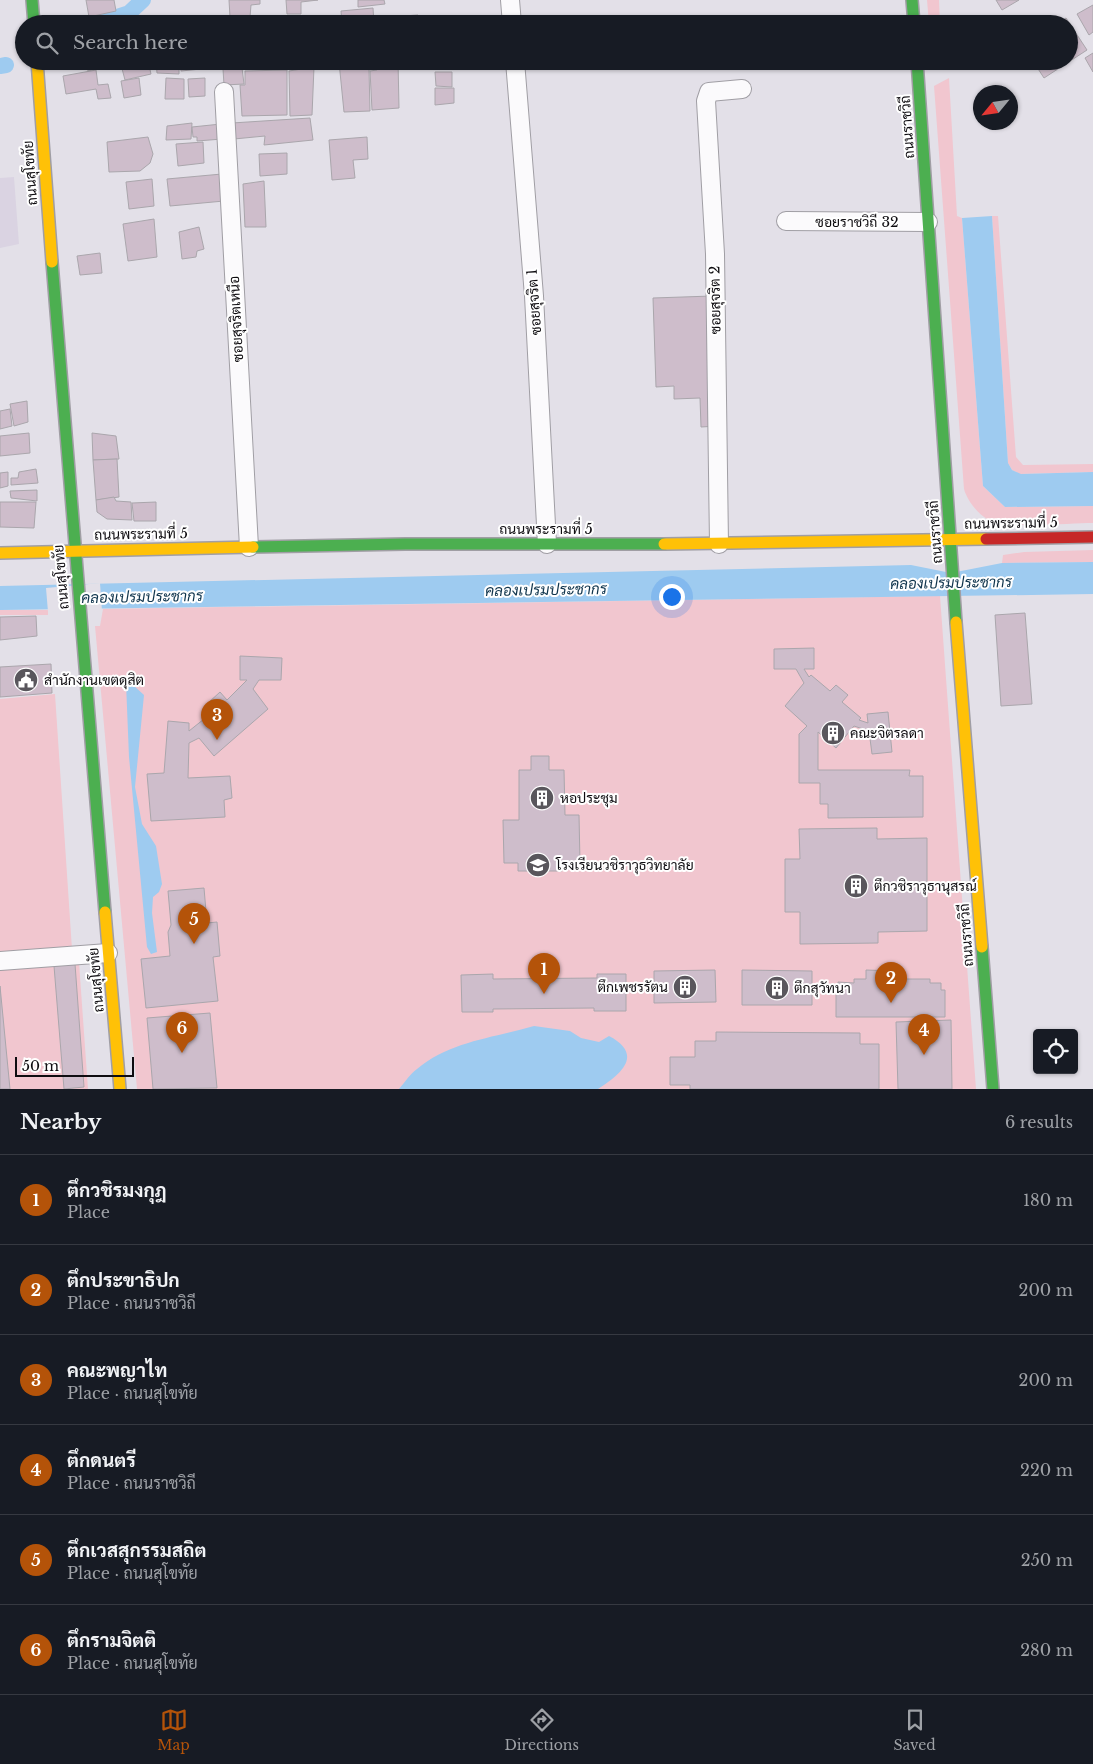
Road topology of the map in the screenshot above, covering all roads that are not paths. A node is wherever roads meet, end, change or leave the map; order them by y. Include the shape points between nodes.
1 (32, 0) edge
2 (510, 0) edge
3 (912, 0) edge
4 (33, 15) edge
5 (511, 15) edge
6 (913, 15) edge
7 (38, 70) edge
8 (516, 70) edge
9 (918, 70) edge
10 (742, 89) dead end
11 (224, 92) dead end
12 (786, 221) dead end
13 (928, 222) junction
14 (1093, 537) edge
15 (950, 539) junction
16 (548, 544) junction
17 (719, 544) junction
18 (249, 547) junction
19 (74, 551) junction
20 (0, 553) edge
21 (108, 953) junction
22 (0, 961) edge
23 (120, 1089) edge
24 (993, 1089) edge

1 - 4 main road
2 - 5 street
3 - 6 main road
7 - 19 main road, ถนนสุโขทัย
8 - 16 street, ซอยสุจริต 1 via 534,296
9 - 13 main road, ถนนราชวิถี
10 - 17 street, ซอยสุจริต 2 via 709,92 706,101 715,254
11 - 18 street, ซอยสุจริตเหนือ
12 - 13 street, ซอยราชวิถี 32
13 - 15 main road, ถนนราชวิถี
14 - 15 main road, ถนนพระรามที่ 5
15 - 17 main road, ถนนพระรามที่ 5
15 - 24 main road, ถนนราชวิถี
16 - 17 main road, ถนนพระรามที่ 5
16 - 18 main road, ถนนพระรามที่ 5
18 - 19 main road, ถนนพระรามที่ 5
19 - 20 main road, ถนนพระรามที่ 5
19 - 21 main road, ถนนสุโขทัย
21 - 22 street
21 - 23 main road, ถนนสุโขทัย

